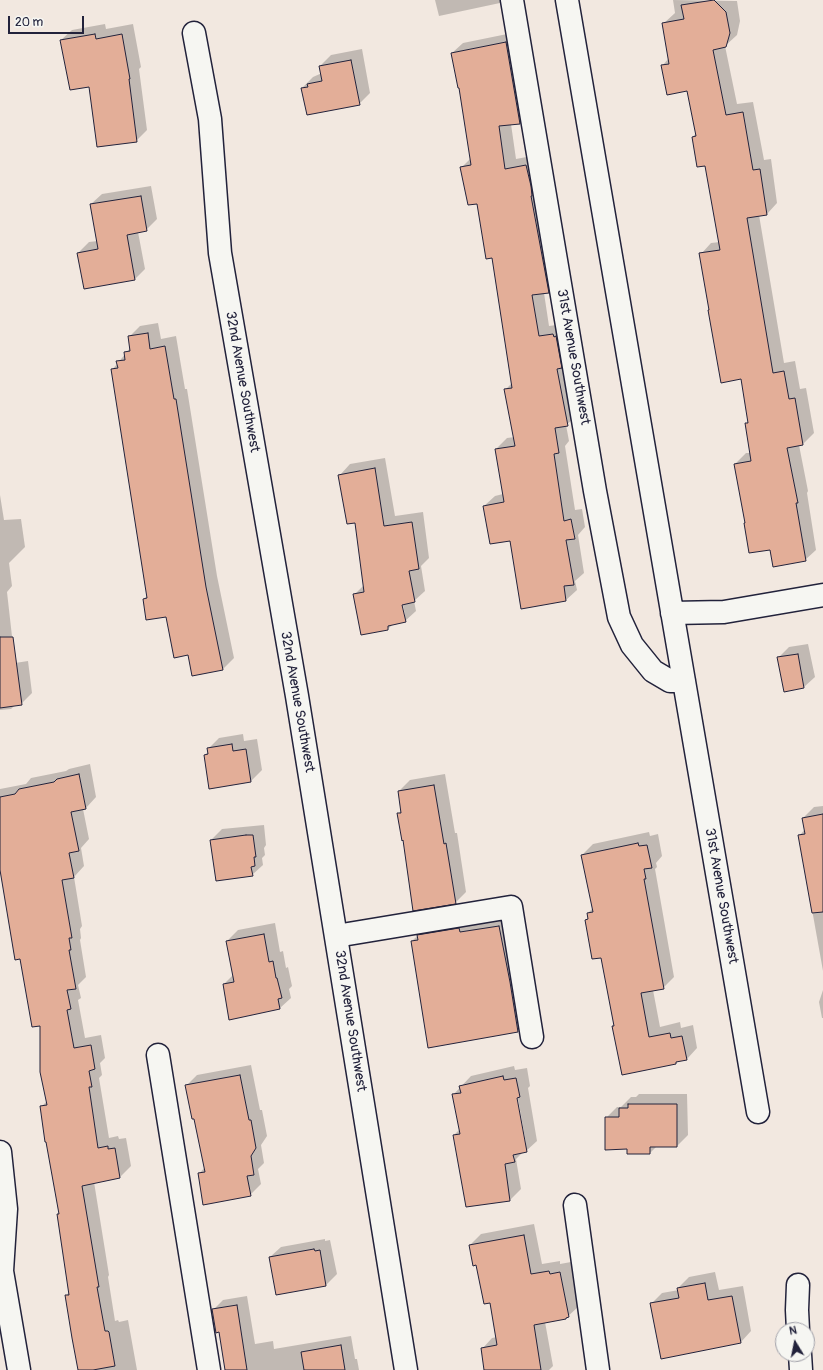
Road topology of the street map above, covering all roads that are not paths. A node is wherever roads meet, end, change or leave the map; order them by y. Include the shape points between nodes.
1 (512, 0) edge
2 (567, 0) edge
3 (194, 33) dead end
4 (823, 596) edge
5 (672, 613) junction
6 (684, 681) junction
7 (336, 936) junction
8 (532, 1037) dead end
9 (158, 1055) dead end
10 (758, 1112) dead end
11 (0, 1152) edge
12 (575, 1205) dead end
13 (1, 1268) edge
14 (798, 1285) dead end
15 (798, 1322) edge
16 (19, 1370) edge
17 (209, 1370) edge
18 (406, 1370) edge
19 (598, 1370) edge

1 - 6 street, 31st Avenue Southwest via 595,491 619,617 632,645 653,671 670,682
2 - 5 street, 31st Avenue Southwest
3 - 7 street, 32nd Avenue Southwest via 210,119 220,253
4 - 5 street via 724,612
5 - 6 street, 31st Avenue Southwest
6 - 10 street, 31st Avenue Southwest
7 - 8 street via 511,907
7 - 18 street, 32nd Avenue Southwest
9 - 17 street
11 - 13 street via 6,1209
12 - 19 street
13 - 16 street
14 - 15 street

